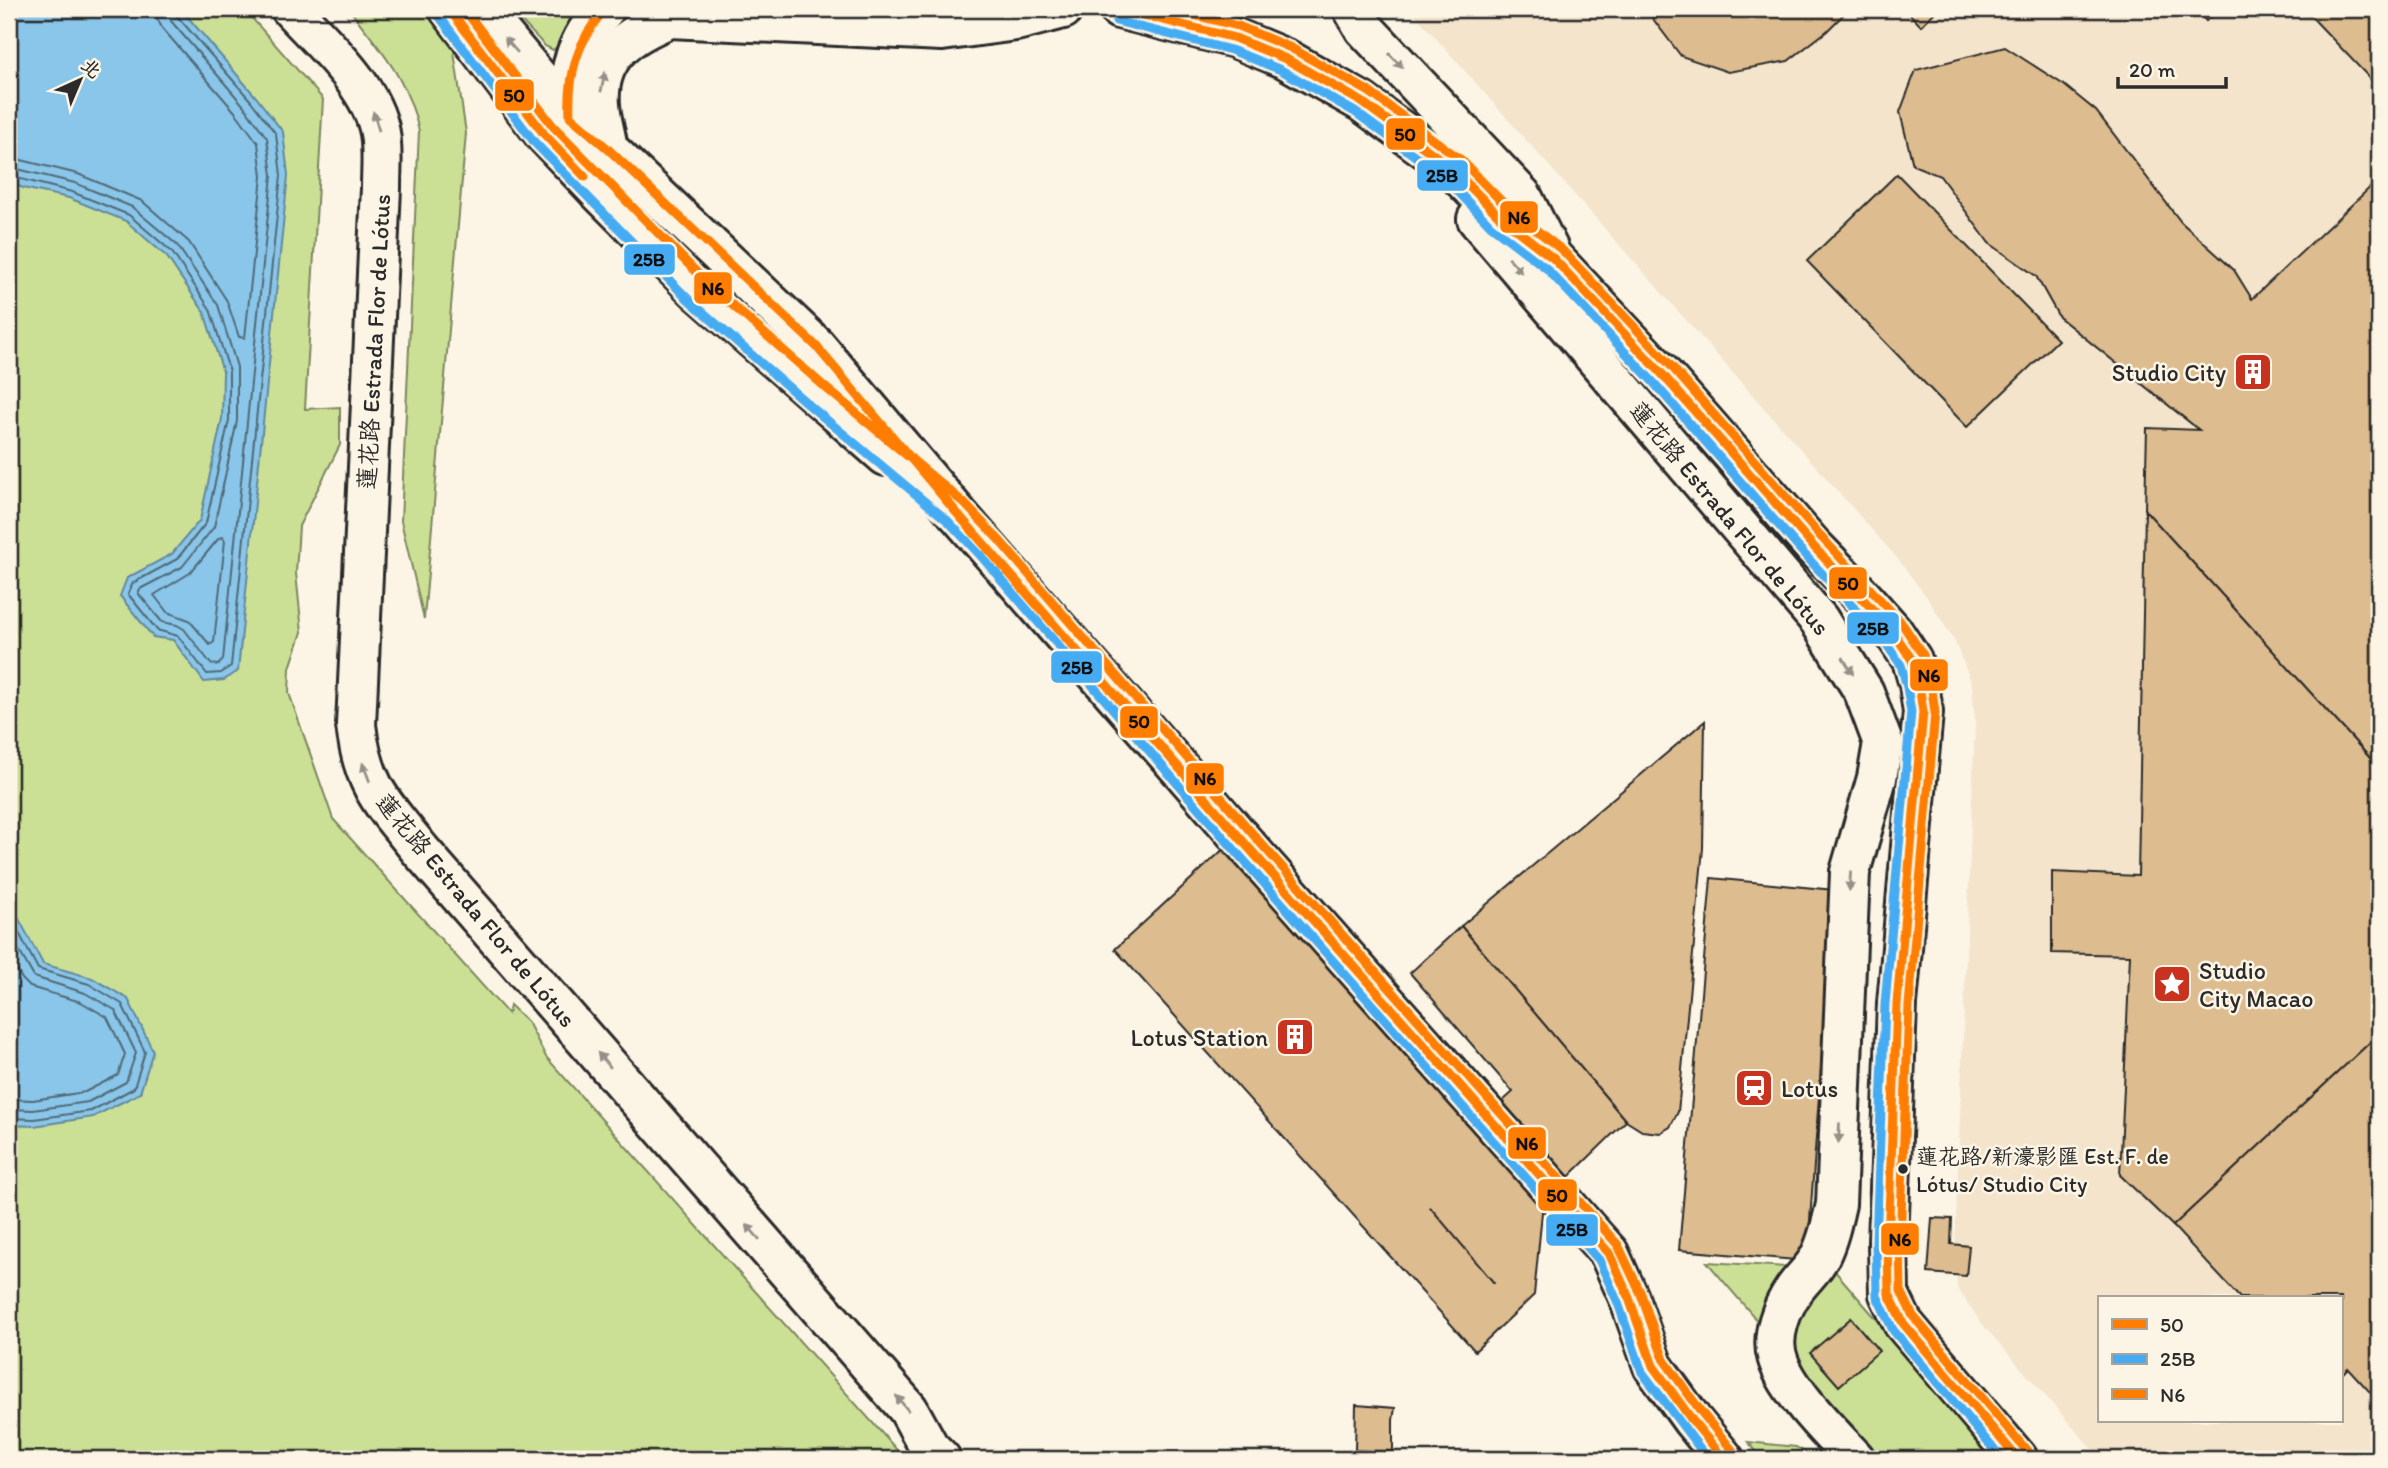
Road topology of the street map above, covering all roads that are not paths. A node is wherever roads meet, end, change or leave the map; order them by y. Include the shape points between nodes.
1 (291, 9) edge
2 (449, 9) edge
3 (481, 9) edge
4 (605, 9) edge
5 (1063, 9) edge
6 (1119, 9) edge
7 (1353, 9) edge
8 (570, 116) junction
9 (608, 149) junction
10 (1452, 168) junction
11 (1554, 259) junction
12 (957, 512) junction
13 (941, 1459) edge
14 (1724, 1459) edge
15 (1855, 1459) edge
16 (2018, 1459) edge

13 -> 1 main road, 蓮花路 Estrada Flor de Lótus via 908,1409 421,851 369,782 356,725 380,132 360,88
2 - 12 main road via 544,134 674,267 869,441
8 -> 3 main road
4 - 8 main road via 580,44 571,71
9 -> 5 main road via 600,104 607,64 630,37 670,18 942,30 1016,21
6 - 10 main road, 蓮花路 Estrada Flor de Lótus via 1235,38 1286,59 1362,102
7 -> 11 main road via 1364,28 1522,196
8 - 9 main road
9 - 12 main road via 816,346
10 - 11 main road, 蓮花路 Estrada Flor de Lótus via 1500,217
10 -> 15 main road, 蓮花路 Estrada Flor de Lótus via 1461,200 1819,620 1864,692 1883,743 1850,872 1836,1204 1820,1257 1784,1306 1775,1342 1779,1363 1795,1390
11 - 16 main road, 蓮花路 Estrada Flor de Lótus via 1860,594 1912,660 1923,712 1897,1004 1888,1283 1903,1324
12 - 14 main road via 1609,1253 1653,1366

